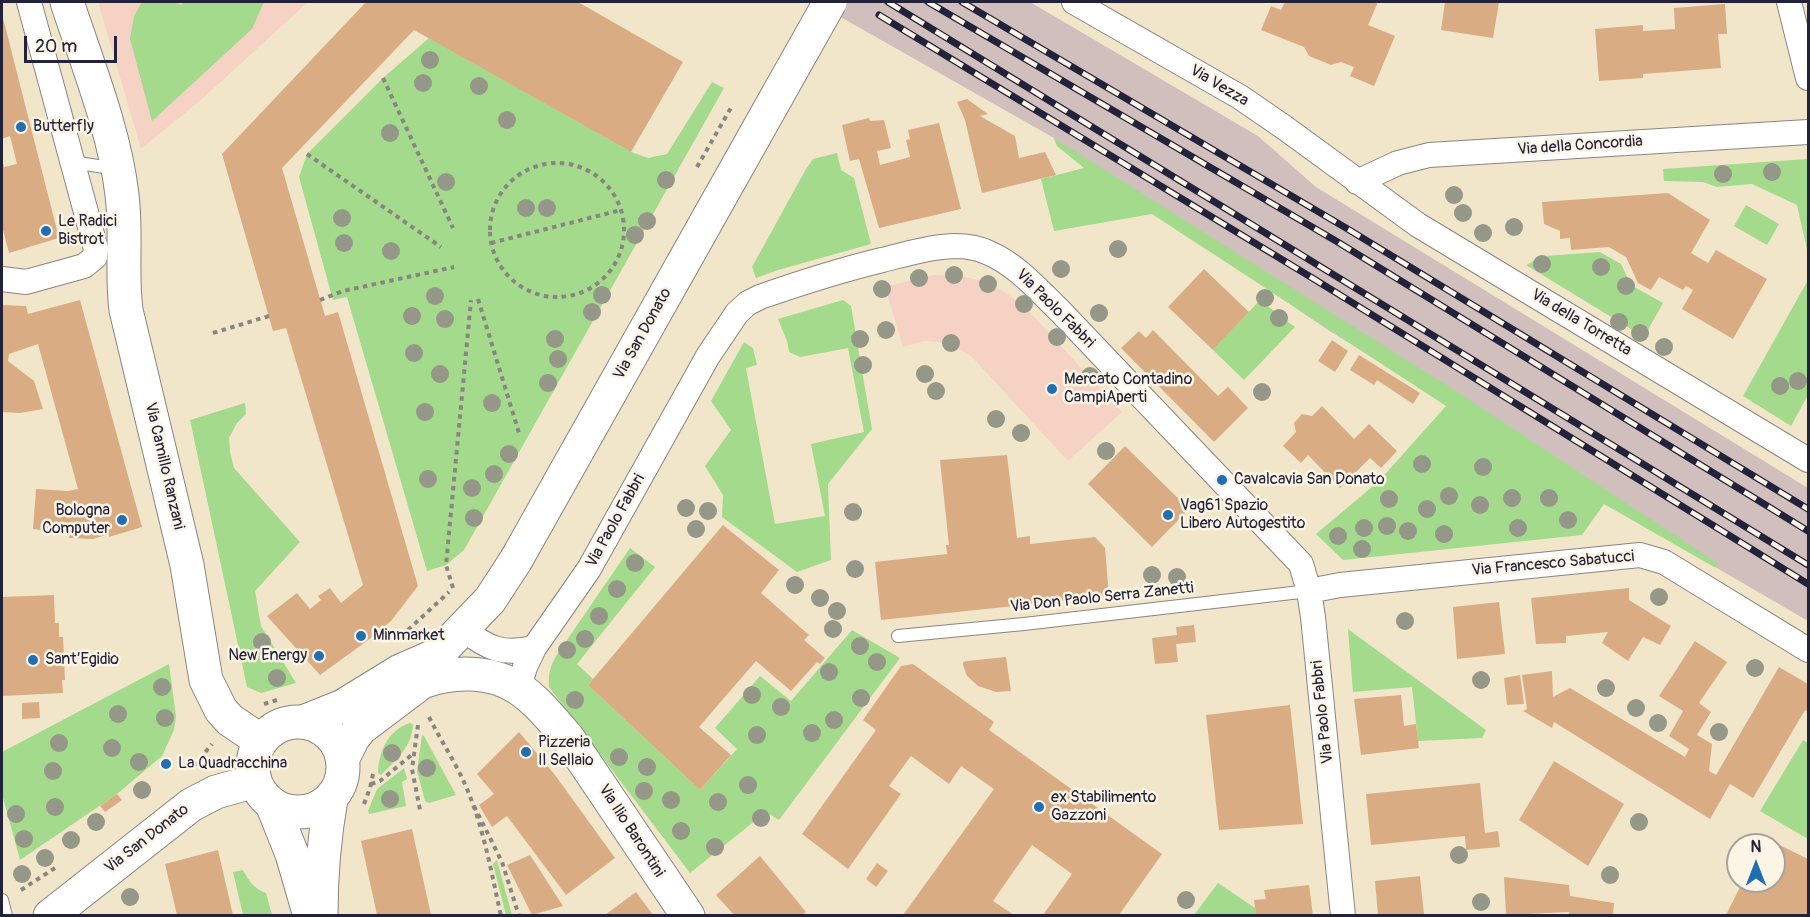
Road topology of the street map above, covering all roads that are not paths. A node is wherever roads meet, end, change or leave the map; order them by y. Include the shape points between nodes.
1 (29, 2) edge
2 (67, 2) edge
3 (830, 2) edge
4 (1074, 2) edge
5 (1789, 2) edge
6 (1809, 78) edge
7 (1809, 132) edge
8 (71, 162) junction
9 (118, 169) junction
10 (1357, 182) junction
11 (2, 279) edge
12 (1809, 460) edge
13 (1309, 591) junction
14 (463, 629) junction
15 (898, 636) dead end
16 (534, 648) junction
17 (1809, 650) edge
18 (439, 653) junction
19 (422, 682) junction
20 (519, 688) junction
21 (303, 722) junction
22 (261, 741) junction
23 (343, 758) junction
24 (263, 792) junction
25 (345, 805) junction
26 (2, 900) edge
27 (6, 915) edge
28 (50, 915) edge
29 (310, 915) edge
30 (321, 915) edge
31 (688, 915) edge
32 (1343, 915) edge

1 - 8 street
2 - 9 main road, Via Camillo Ranzani
3 - 14 main road, Via San Donato, bridge via 516,560 490,600
4 - 10 street, Via Vezza via 1240,97
5 - 6 street
7 - 10 street, Via della Concordia via 1429,155 1398,163
8 - 9 lane
8 - 11 street via 95,257 84,266 26,282
9 - 22 main road, Via Camillo Ranzani via 124,216 126,310 187,565 202,666 221,710
10 - 12 street, Via della Torretta via 1427,230
13 - 15 lane, Via Don Paolo Serra Zanetti
13 - 16 street, Via Paolo Fabbri via 1301,564 1292,553 1037,289 1007,262 989,253 956,246 910,253 748,303 708,356 589,569
13 - 17 street, Via Francesco Sabatucci via 1640,555 1664,562
13 - 32 street, Via Paolo Fabbri
14 - 16 street via 491,648 514,652
14 - 18 main road, Via San Donato
16 - 20 street, Via Paolo Fabbri
18 - 19 main road, Via San Donato
18 - 21 main road, Via San Donato via 400,671 343,706
19 - 20 main road, Via Ilio Barontini via 456,673 486,677
19 - 23 main road, Via San Donato via 361,728
20 - 31 main road, Via Ilio Barontini via 568,738
21 - 22 main road via 279,725
21 - 23 main road via 325,730 336,741
22 - 24 main road via 253,767
23 - 25 main road via 340,784
24 - 25 main road via 289,811
24 - 28 main road, Via San Donato via 216,792 191,805
24 - 29 main road via 292,854
25 - 30 main road via 325,836
26 - 27 lane

